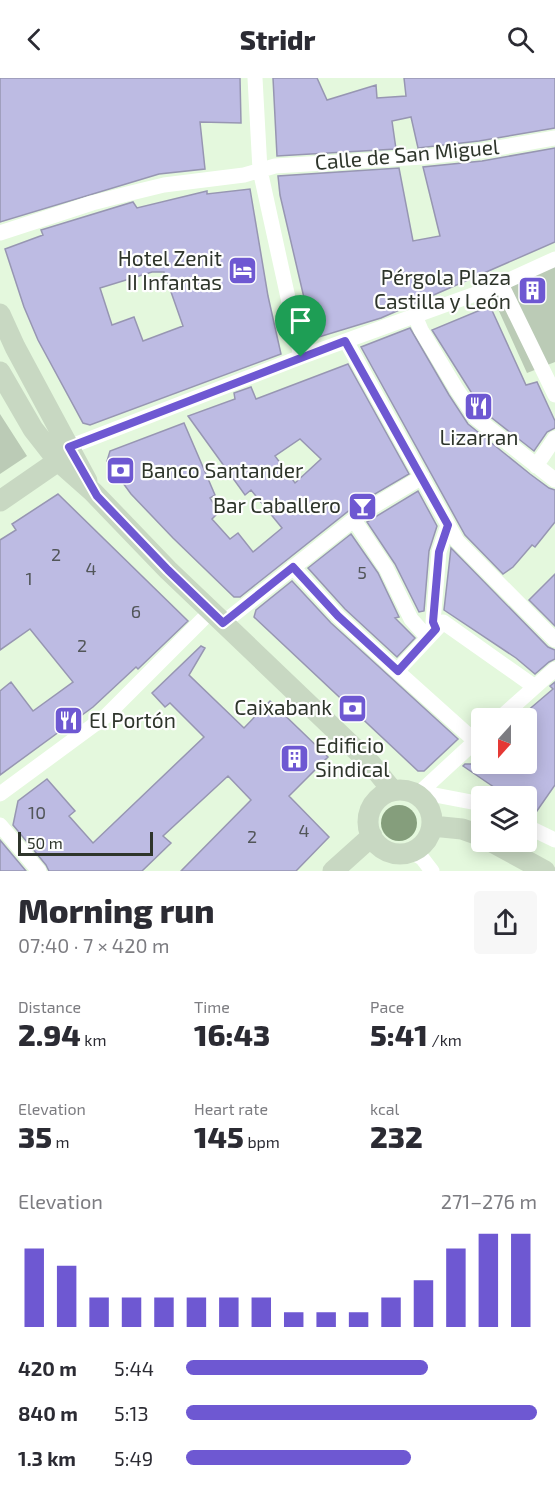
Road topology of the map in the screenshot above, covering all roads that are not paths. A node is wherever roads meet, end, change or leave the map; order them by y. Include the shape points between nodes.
1 (255, 78) edge
2 (555, 138) edge
3 (260, 170) junction
4 (0, 234) edge
5 (555, 260) edge
6 (501, 284) junction
7 (0, 314) edge
8 (415, 316) junction
9 (8, 340) edge
10 (345, 341) junction
11 (301, 357) junction
12 (0, 372) edge
13 (555, 395) edge
14 (555, 438) edge
15 (63, 447) junction
16 (536, 466) junction
17 (422, 477) junction
18 (555, 480) edge
19 (0, 501) edge
20 (354, 520) junction
21 (448, 525) junction
22 (293, 567) junction
23 (217, 617) junction
24 (432, 634) junction
25 (555, 640) edge
26 (555, 669) edge
27 (398, 671) junction
28 (535, 687) junction
29 (511, 708) edge
30 (471, 732) edge
31 (471, 745) edge
32 (392, 790) junction
33 (0, 794) edge
34 (418, 795) junction
35 (471, 802) edge
36 (0, 825) edge
37 (432, 826) junction
38 (537, 831) edge
39 (471, 832) edge
40 (372, 836) junction
41 (555, 840) edge
42 (412, 852) junction
43 (510, 852) edge
44 (39, 871) edge
45 (333, 871) edge
46 (432, 871) edge
47 (545, 871) edge

1 - 3 street
2 - 3 street, Calle de San Miguel via 434,156 279,165
3 - 4 street, Calle de San Miguel via 143,190
3 - 11 street
5 - 6 street
6 - 8 street
6 - 13 street
7 - 9 main road
8 - 10 street
8 - 16 street via 476,418
9 - 15 main road
10 - 11 street
10 - 17 street
11 - 15 street
12 - 15 main road via 33,429
14 - 16 street
15 - 19 main road
15 - 23 main road via 93,492
16 - 18 street
17 - 20 street
17 - 21 street
20 - 22 street
20 - 24 street via 411,619
21 - 24 street via 439,552
21 - 25 street via 457,541
22 - 23 street
22 - 27 street via 338,616
23 - 32 main road via 366,759
23 - 33 street via 106,716
24 - 27 street
24 - 28 street via 443,622
26 - 28 street
27 - 30 street
28 - 29 street
31 - 34 street
32 - 34 main road
32 - 40 main road via 372,805
34 - 35 street
34 - 37 main road via 430,811
36 - 44 street
37 - 39 main road
37 - 42 main road via 427,841
38 - 41 street
40 - 42 main road via 389,852
40 - 45 main road
42 - 46 street
43 - 47 main road

